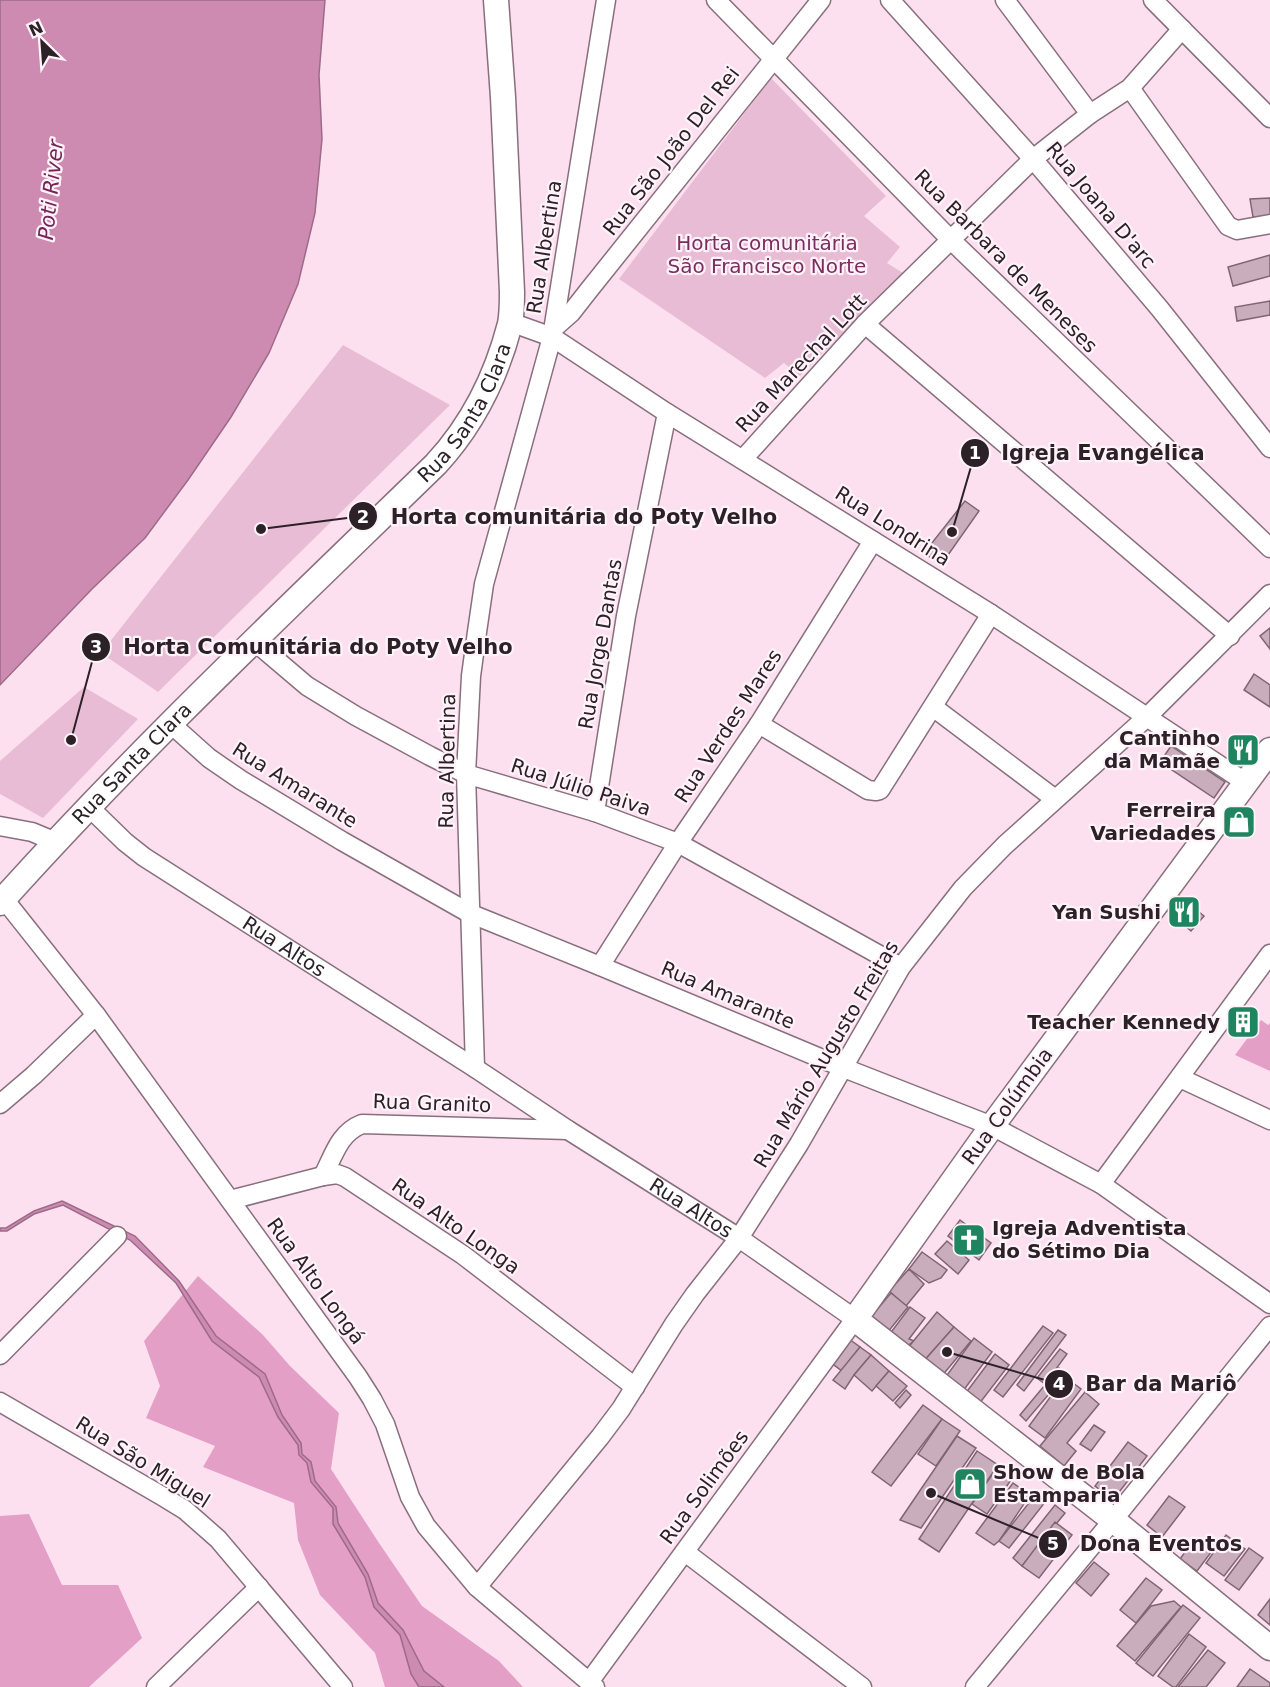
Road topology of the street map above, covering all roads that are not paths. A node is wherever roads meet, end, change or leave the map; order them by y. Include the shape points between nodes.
1 (496, 0) edge
2 (606, 0) edge
3 (716, 0) edge
4 (821, 0) edge
5 (890, 0) edge
6 (1005, 0) edge
7 (1153, 0) edge
8 (1182, 29) junction
9 (774, 58) junction
10 (1130, 88) junction
11 (1090, 114) junction
12 (1270, 118) edge
13 (1033, 159) junction
14 (1270, 224) edge
15 (951, 240) junction
16 (510, 322) junction
17 (865, 324) junction
18 (553, 333) junction
19 (667, 413) junction
20 (1270, 448) edge
21 (743, 459) junction
22 (873, 541) junction
23 (1270, 548) edge
24 (1270, 594) edge
25 (991, 614) junction
26 (1230, 636) junction
27 (254, 641) junction
28 (933, 707) junction
29 (1148, 716) junction
30 (171, 724) junction
31 (759, 724) junction
32 (1270, 750) edge
33 (466, 774) junction
34 (1245, 782) junction
35 (1055, 799) junction
36 (88, 806) junction
37 (595, 813) junction
38 (0, 826) edge
39 (56, 842) junction
40 (678, 843) junction
41 (2, 901) edge
42 (470, 913) junction
43 (1270, 954) edge
44 (600, 966) junction
45 (901, 967) junction
46 (96, 1015) junction
47 (475, 1068) junction
48 (844, 1068) junction
49 (1180, 1078) junction
50 (0, 1104) edge
51 (1270, 1120) edge
52 (992, 1126) junction
53 (568, 1130) junction
54 (323, 1176) junction
55 (1101, 1184) junction
56 (230, 1200) junction
57 (117, 1236) dead end
58 (739, 1238) junction
59 (1270, 1304) edge
60 (855, 1319) junction
61 (1270, 1326) edge
62 (0, 1355) edge
63 (635, 1387) junction
64 (0, 1402) edge
65 (1113, 1520) junction
66 (685, 1552) junction
67 (259, 1587) junction
68 (477, 1587) junction
69 (1270, 1648) edge
70 (592, 1684) edge
71 (156, 1687) edge
72 (343, 1687) edge
73 (862, 1687) edge
74 (975, 1687) edge

1 - 16 street, Rua Santa Clara via 512,262
2 - 18 street, Rua Albertina
3 - 9 street, Rua Barbara de Meneses
4 - 9 street, Rua São João Del Rei
5 - 13 street, Rua Joana D'arc
6 - 11 street
7 - 8 street
8 - 10 street, Rua Marechal Lott
8 - 12 street
9 - 15 street, Rua Barbara de Meneses
9 - 18 street, Rua São João Del Rei
10 - 11 street, Rua Marechal Lott
10 - 14 street via 1228,226 1237,230
11 - 13 street, Rua Marechal Lott
13 - 15 street, Rua Marechal Lott
13 - 20 street, Rua Joana D'arc via 1160,309
15 - 17 street, Rua Marechal Lott
15 - 23 street, Rua Barbara de Meneses
16 - 18 street, Rua Londrina
16 - 27 street, Rua Santa Clara via 486,389 454,444
17 - 21 street, Rua Marechal Lott
17 - 26 street
18 - 19 street, Rua Londrina
18 - 33 street, Rua Albertina via 484,584 471,676
19 - 21 street, Rua Londrina
19 - 37 street, Rua Jorge Dantas via 627,616
21 - 22 street, Rua Londrina
22 - 25 street, Rua Londrina
22 - 31 street, Rua Verdes Mares
24 - 26 street, Rua Mário Augusto Freitas
25 - 28 street
25 - 29 street, Rua Londrina
26 - 29 street, Rua Mário Augusto Freitas
27 - 30 street, Rua Santa Clara
27 - 33 street, Rua Júlio Paiva via 307,686
28 - 31 street via 876,791 868,790
28 - 35 street
29 - 34 street, Rua Londrina
29 - 35 street, Rua Mário Augusto Freitas
30 - 36 street, Rua Santa Clara
30 - 42 street, Rua Amarante via 241,780
31 - 40 street, Rua Verdes Mares
32 - 34 street, Rua Colúmbia
33 - 37 street, Rua Júlio Paiva
33 - 42 street, Rua Albertina
34 - 52 street, Rua Colúmbia
35 - 45 street, Rua Mário Augusto Freitas via 963,888
36 - 39 street, Rua Santa Clara
36 - 47 street, Rua Altos via 144,858
37 - 40 street, Rua Júlio Paiva
38 - 39 street via 32,832
39 - 41 street, Rua Santa Clara
40 - 44 street, Rua Verdes Mares
40 - 45 street, Rua Júlio Paiva
41 - 46 street, Rua Alto Longá
42 - 44 street, Rua Amarante
42 - 47 street, Rua Albertina
43 - 49 street
44 - 48 street, Rua Amarante
45 - 48 street, Rua Mário Augusto Freitas
46 - 50 street
46 - 56 street, Rua Alto Longá
47 - 53 street, Rua Altos
48 - 52 street, Rua Amarante
48 - 58 street, Rua Mário Augusto Freitas
49 - 51 street
49 - 55 street
52 - 55 street, Rua Amarante
52 - 60 street, Rua Colúmbia
53 - 54 street, Rua Granito via 362,1124 343,1136
53 - 58 street, Rua Altos
54 - 56 street, Rua Alto Longa
54 - 63 street, Rua Alto Longa via 345,1177 463,1255
55 - 59 street, Rua Amarante
56 - 68 street, Rua Alto Longá via 358,1377 385,1424 413,1506
57 - 62 street
58 - 60 street, Rua Altos
58 - 63 street, Rua Mário Augusto Freitas via 674,1324
60 - 65 street, Rua Altos
60 - 66 street, Rua Solimões
61 - 65 street
63 - 68 street, Rua Mário Augusto Freitas via 600,1437
64 - 67 street, Rua São Miguel via 185,1510 218,1539
65 - 69 street, Rua Altos
65 - 74 street
66 - 70 street, Rua Solimões
66 - 73 street
67 - 71 street
67 - 72 street, Rua São Miguel
68 - 70 street, Rua Alto Longá

